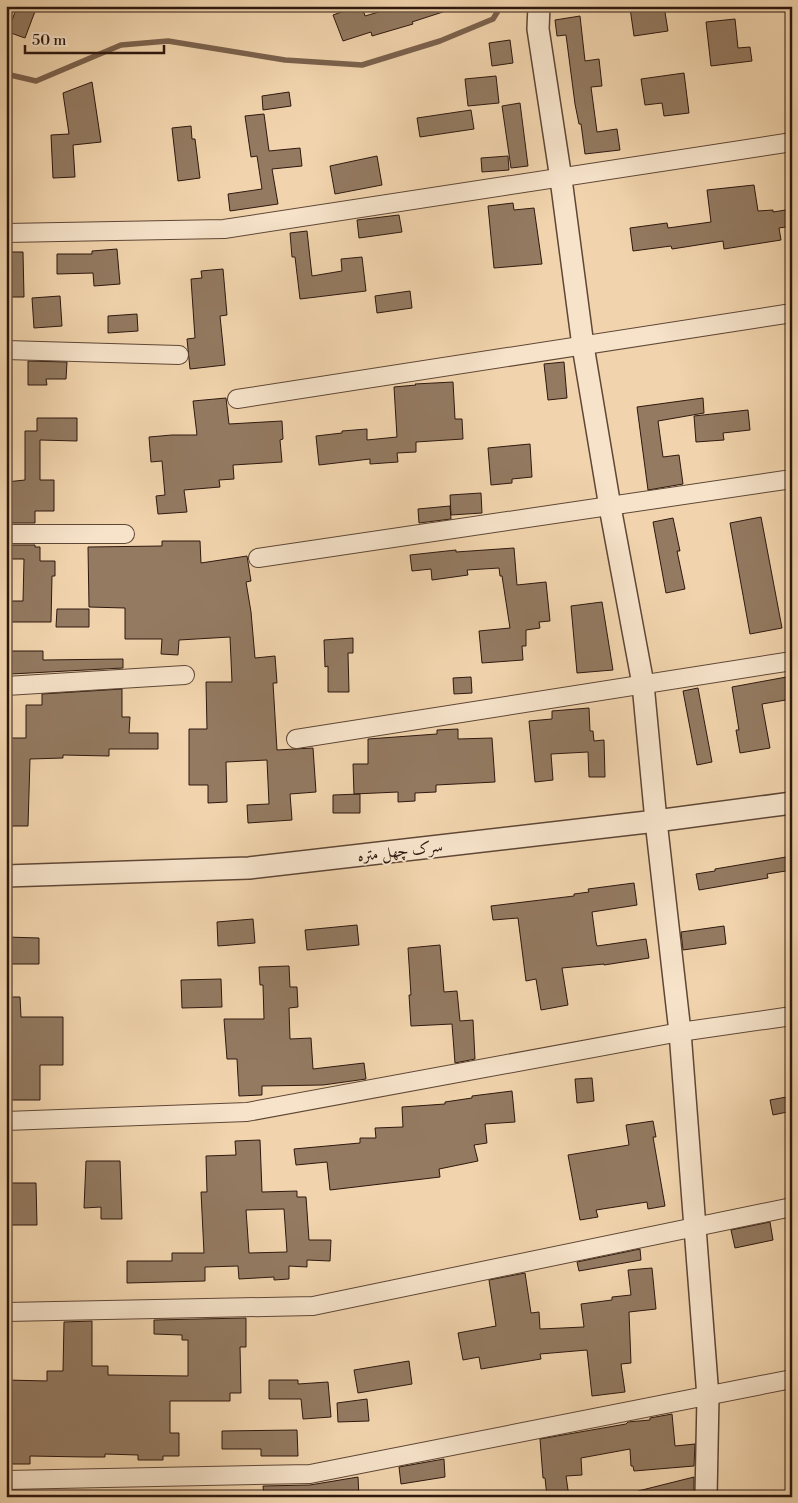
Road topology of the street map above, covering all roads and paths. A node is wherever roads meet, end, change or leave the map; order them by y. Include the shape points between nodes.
1 (539, 6) edge
2 (792, 142) edge
3 (561, 179) junction
4 (6, 233) edge
5 (792, 313) edge
6 (583, 346) junction
7 (6, 350) edge
8 (179, 355) dead end
9 (237, 399) dead end
10 (792, 479) edge
11 (610, 507) junction
12 (6, 534) edge
13 (125, 534) dead end
14 (258, 558) dead end
15 (792, 661) edge
16 (185, 675) dead end
17 (643, 684) junction
18 (6, 686) edge
19 (296, 739) dead end
20 (792, 803) edge
21 (656, 822) junction
22 (6, 876) edge
23 (792, 1016) edge
24 (680, 1032) junction
25 (6, 1121) edge
26 (792, 1207) edge
27 (695, 1228) junction
28 (6, 1312) edge
29 (792, 1379) edge
30 (708, 1397) junction
31 (6, 1480) edge
32 (706, 1497) edge

1 - 3 street via 538,29
2 - 3 street
3 - 4 street via 224,229
3 - 6 street
5 - 6 street
6 - 9 street
6 - 11 street
7 - 8 street
10 - 11 street
11 - 14 street
11 - 17 street
12 - 13 street
15 - 17 street
16 - 18 street
17 - 19 street
17 - 21 street
20 - 21 street, سرک چهل متره
21 - 22 street, سرک چهل متره via 249,868
21 - 24 street
23 - 24 street
24 - 25 street via 247,1112
24 - 27 street
26 - 27 street
27 - 28 street via 313,1306
27 - 30 street
29 - 30 street
30 - 31 street via 310,1474
30 - 32 street

